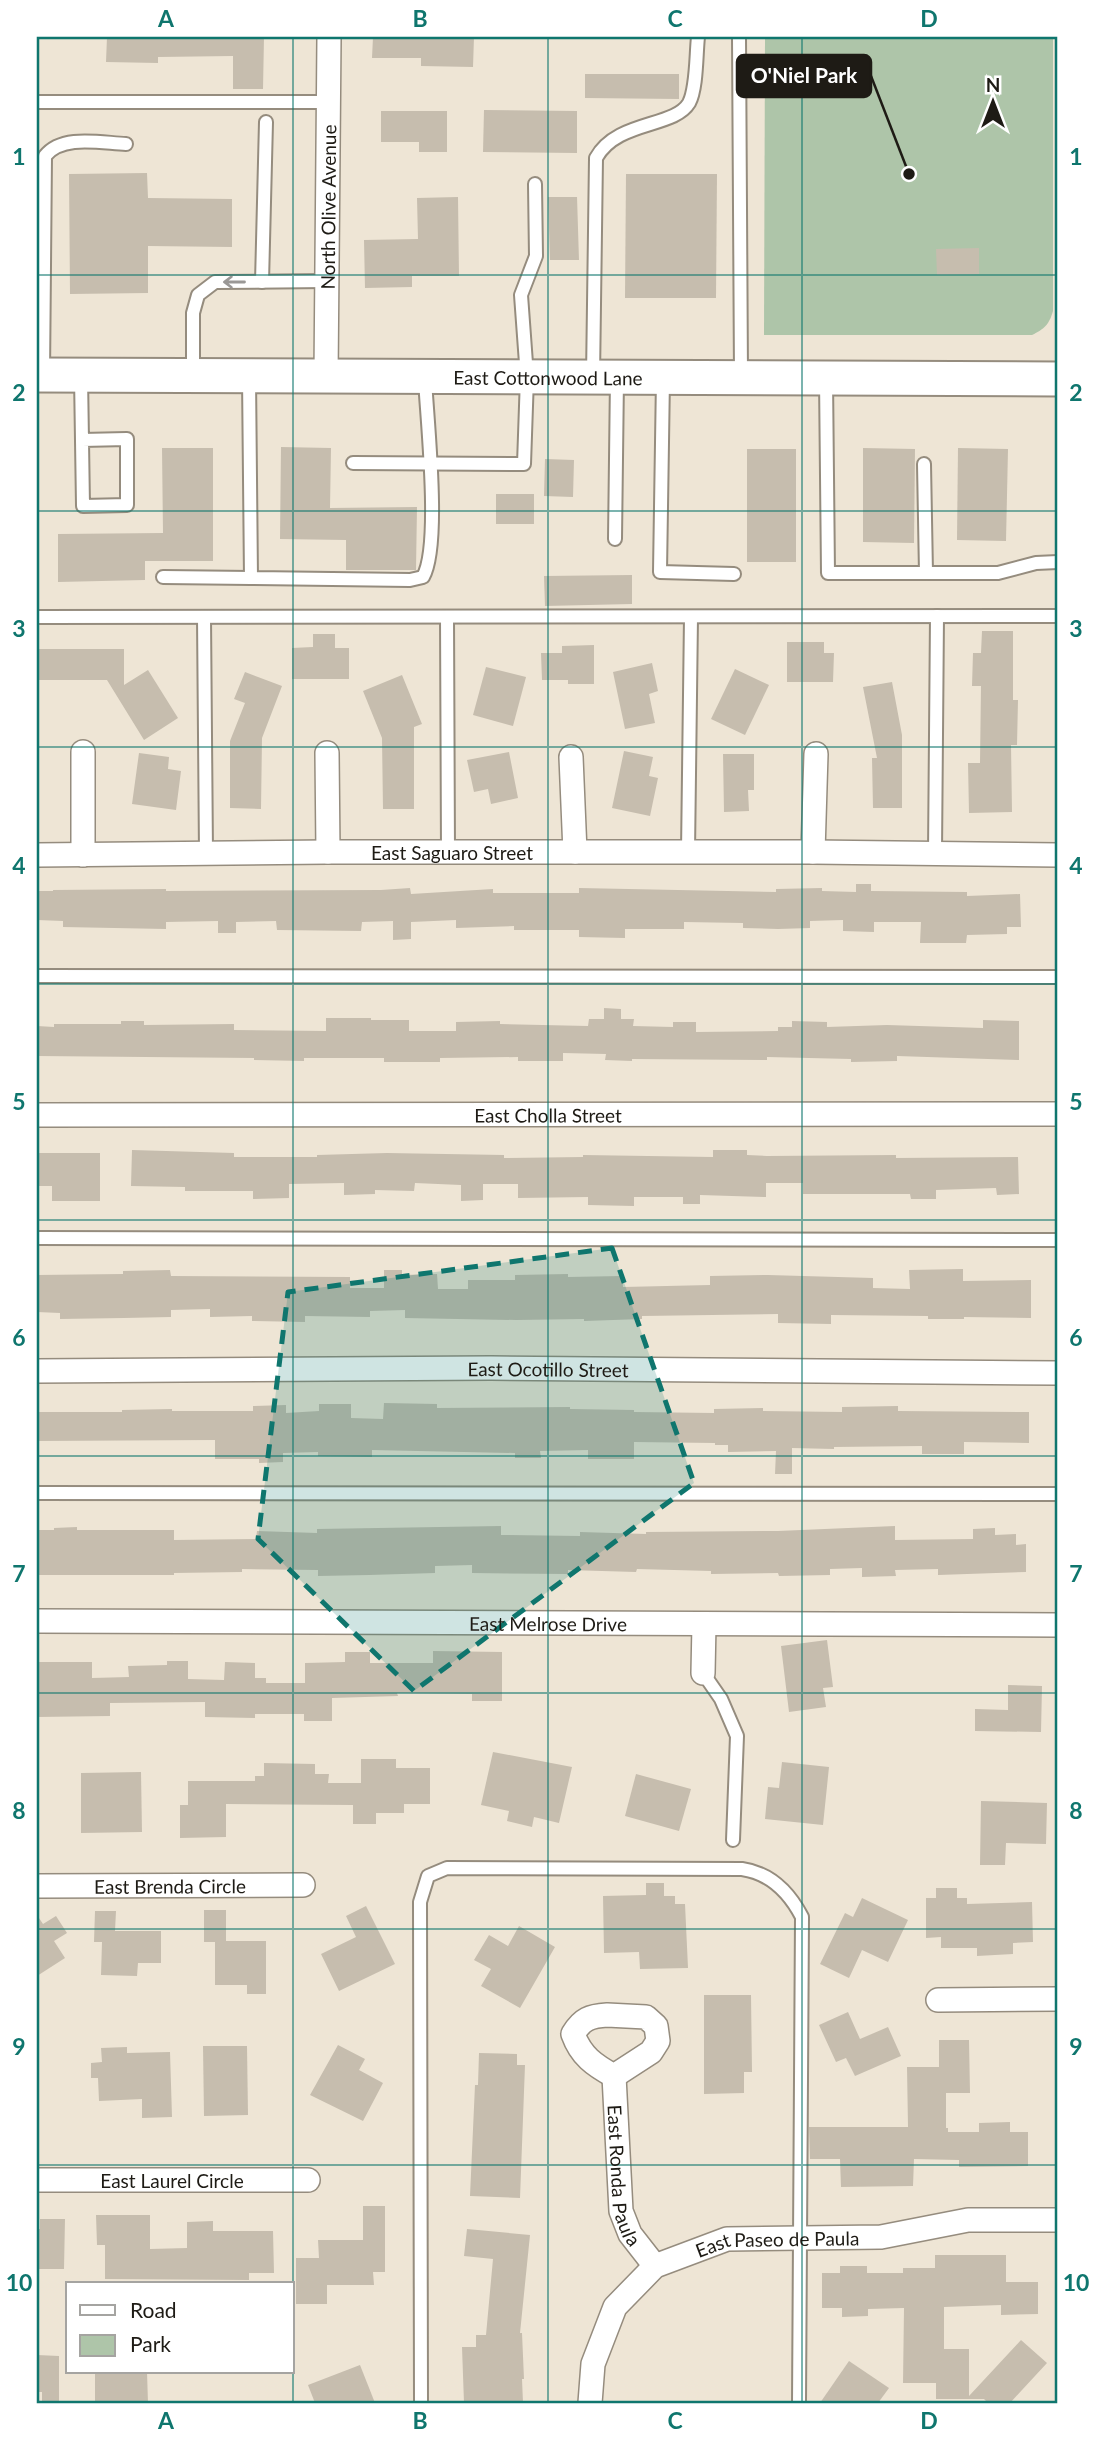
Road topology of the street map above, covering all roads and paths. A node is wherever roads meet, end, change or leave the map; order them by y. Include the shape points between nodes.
1 (329, 37) edge
2 (698, 37) edge
3 (739, 37) edge
4 (37, 102) edge
5 (328, 102) junction
6 (265, 122) dead end
7 (126, 144) dead end
8 (535, 184) dead end
9 (327, 281) junction
10 (262, 282) junction
11 (40, 375) edge
12 (81, 375) junction
13 (193, 376) junction
14 (248, 377) junction
15 (326, 377) junction
16 (425, 377) junction
17 (527, 377) junction
18 (605, 378) junction
19 (663, 378) junction
20 (741, 378) junction
21 (825, 378) junction
22 (1058, 379) edge
23 (82, 440) junction
24 (353, 463) dead end
25 (429, 464) junction
26 (924, 464) dead end
27 (615, 539) dead end
28 (1058, 562) edge
29 (926, 573) junction
30 (734, 574) dead end
31 (163, 577) dead end
32 (251, 578) junction
33 (937, 616) junction
34 (1058, 616) edge
35 (37, 617) edge
36 (204, 617) junction
37 (447, 617) junction
38 (691, 617) junction
39 (83, 752) dead end
40 (327, 753) dead end
41 (816, 754) dead end
42 (571, 757) dead end
43 (328, 852) junction
44 (448, 852) junction
45 (575, 852) junction
46 (688, 852) junction
47 (813, 852) junction
48 (206, 853) junction
49 (935, 853) junction
50 (37, 855) edge
51 (83, 855) junction
52 (1058, 855) edge
53 (37, 976) edge
54 (1058, 977) edge
55 (1058, 1114) edge
56 (37, 1115) edge
57 (37, 1238) edge
58 (1058, 1240) edge
59 (37, 1371) edge
60 (1058, 1373) edge
61 (37, 1493) edge
62 (1058, 1494) edge
63 (37, 1621) edge
64 (704, 1624) junction
65 (1058, 1625) edge
66 (703, 1673) joint
67 (733, 1840) dead end
68 (303, 1885) dead end
69 (37, 1886) edge
70 (1058, 1999) edge
71 (938, 2000) dead end
72 (614, 2076) dead end
73 (37, 2180) edge
74 (309, 2180) dead end
75 (1058, 2220) edge
76 (800, 2238) junction
77 (655, 2266) junction
78 (421, 2403) edge
79 (590, 2403) edge
80 (799, 2403) edge

1 - 5 street, North Olive Avenue
2 - 18 lane via 688,104 676,114 619,135 603,145 596,158
3 - 20 lane
4 - 5 lane
5 - 9 street, North Olive Avenue
6 - 10 lane
7 - 11 lane via 68,142 52,147 45,156
8 - 17 lane via 536,256 521,295
9 - 10 lane
9 - 15 street, North Olive Avenue
10 -> 13 lane via 215,282 198,295 193,313
11 - 12 main road, East Cottonwood Lane
12 - 13 main road, East Cottonwood Lane
12 - 23 lane
13 - 14 main road, East Cottonwood Lane
14 - 15 main road, East Cottonwood Lane
14 - 32 lane
15 - 16 main road, East Cottonwood Lane
16 - 17 main road, East Cottonwood Lane
16 - 25 lane
17 - 18 main road, East Cottonwood Lane
17 - 25 lane via 524,464
18 - 19 main road, East Cottonwood Lane
18 - 27 lane
19 - 20 main road, East Cottonwood Lane
19 - 30 lane via 660,572
20 - 21 main road, East Cottonwood Lane
21 - 22 main road, East Cottonwood Lane
21 - 29 lane via 828,573
23 - 23 lane via 83,506 127,505 127,439
24 - 25 lane
25 - 32 lane via 431,549 423,577
26 - 29 lane
28 - 29 lane via 998,573
31 - 32 lane
33 - 34 lane
33 - 38 lane
33 - 49 lane
35 - 36 lane
36 - 37 lane
36 - 48 lane
37 - 38 lane
37 - 44 lane
38 - 46 lane
39 - 51 street
40 - 43 street
41 - 47 street
42 - 45 street
43 - 44 street, East Saguaro Street
43 - 48 street, East Saguaro Street
44 - 45 street, East Saguaro Street
45 - 46 street, East Saguaro Street
46 - 47 street, East Saguaro Street
47 - 49 street, East Saguaro Street
48 - 51 street, East Saguaro Street
49 - 52 street, East Saguaro Street
50 - 51 street, East Saguaro Street
53 - 54 lane
55 - 56 street, East Cholla Street
57 - 58 lane
59 - 60 street, East Ocotillo Street via 491,1368
61 - 62 lane
63 - 64 street, East Melrose Drive
64 - 65 street, East Melrose Drive
64 - 66 street
66 - 67 lane via 737,1736
68 - 69 street, East Brenda Circle
70 - 71 street
72 - 77 street, East Ronda Paula via 621,2211 630,2234
73 - 74 street, East Laurel Circle
75 - 76 street, East Paseo de Paula via 968,2220 881,2237
76 - 77 street, East Paseo de Paula via 727,2239
76 - 78 lane via 802,1917 784,1890 756,1871 742,1869 447,1868 434,1872 420,1902
76 - 80 lane
77 - 79 street, East Paseo de Paula via 615,2306 593,2364

